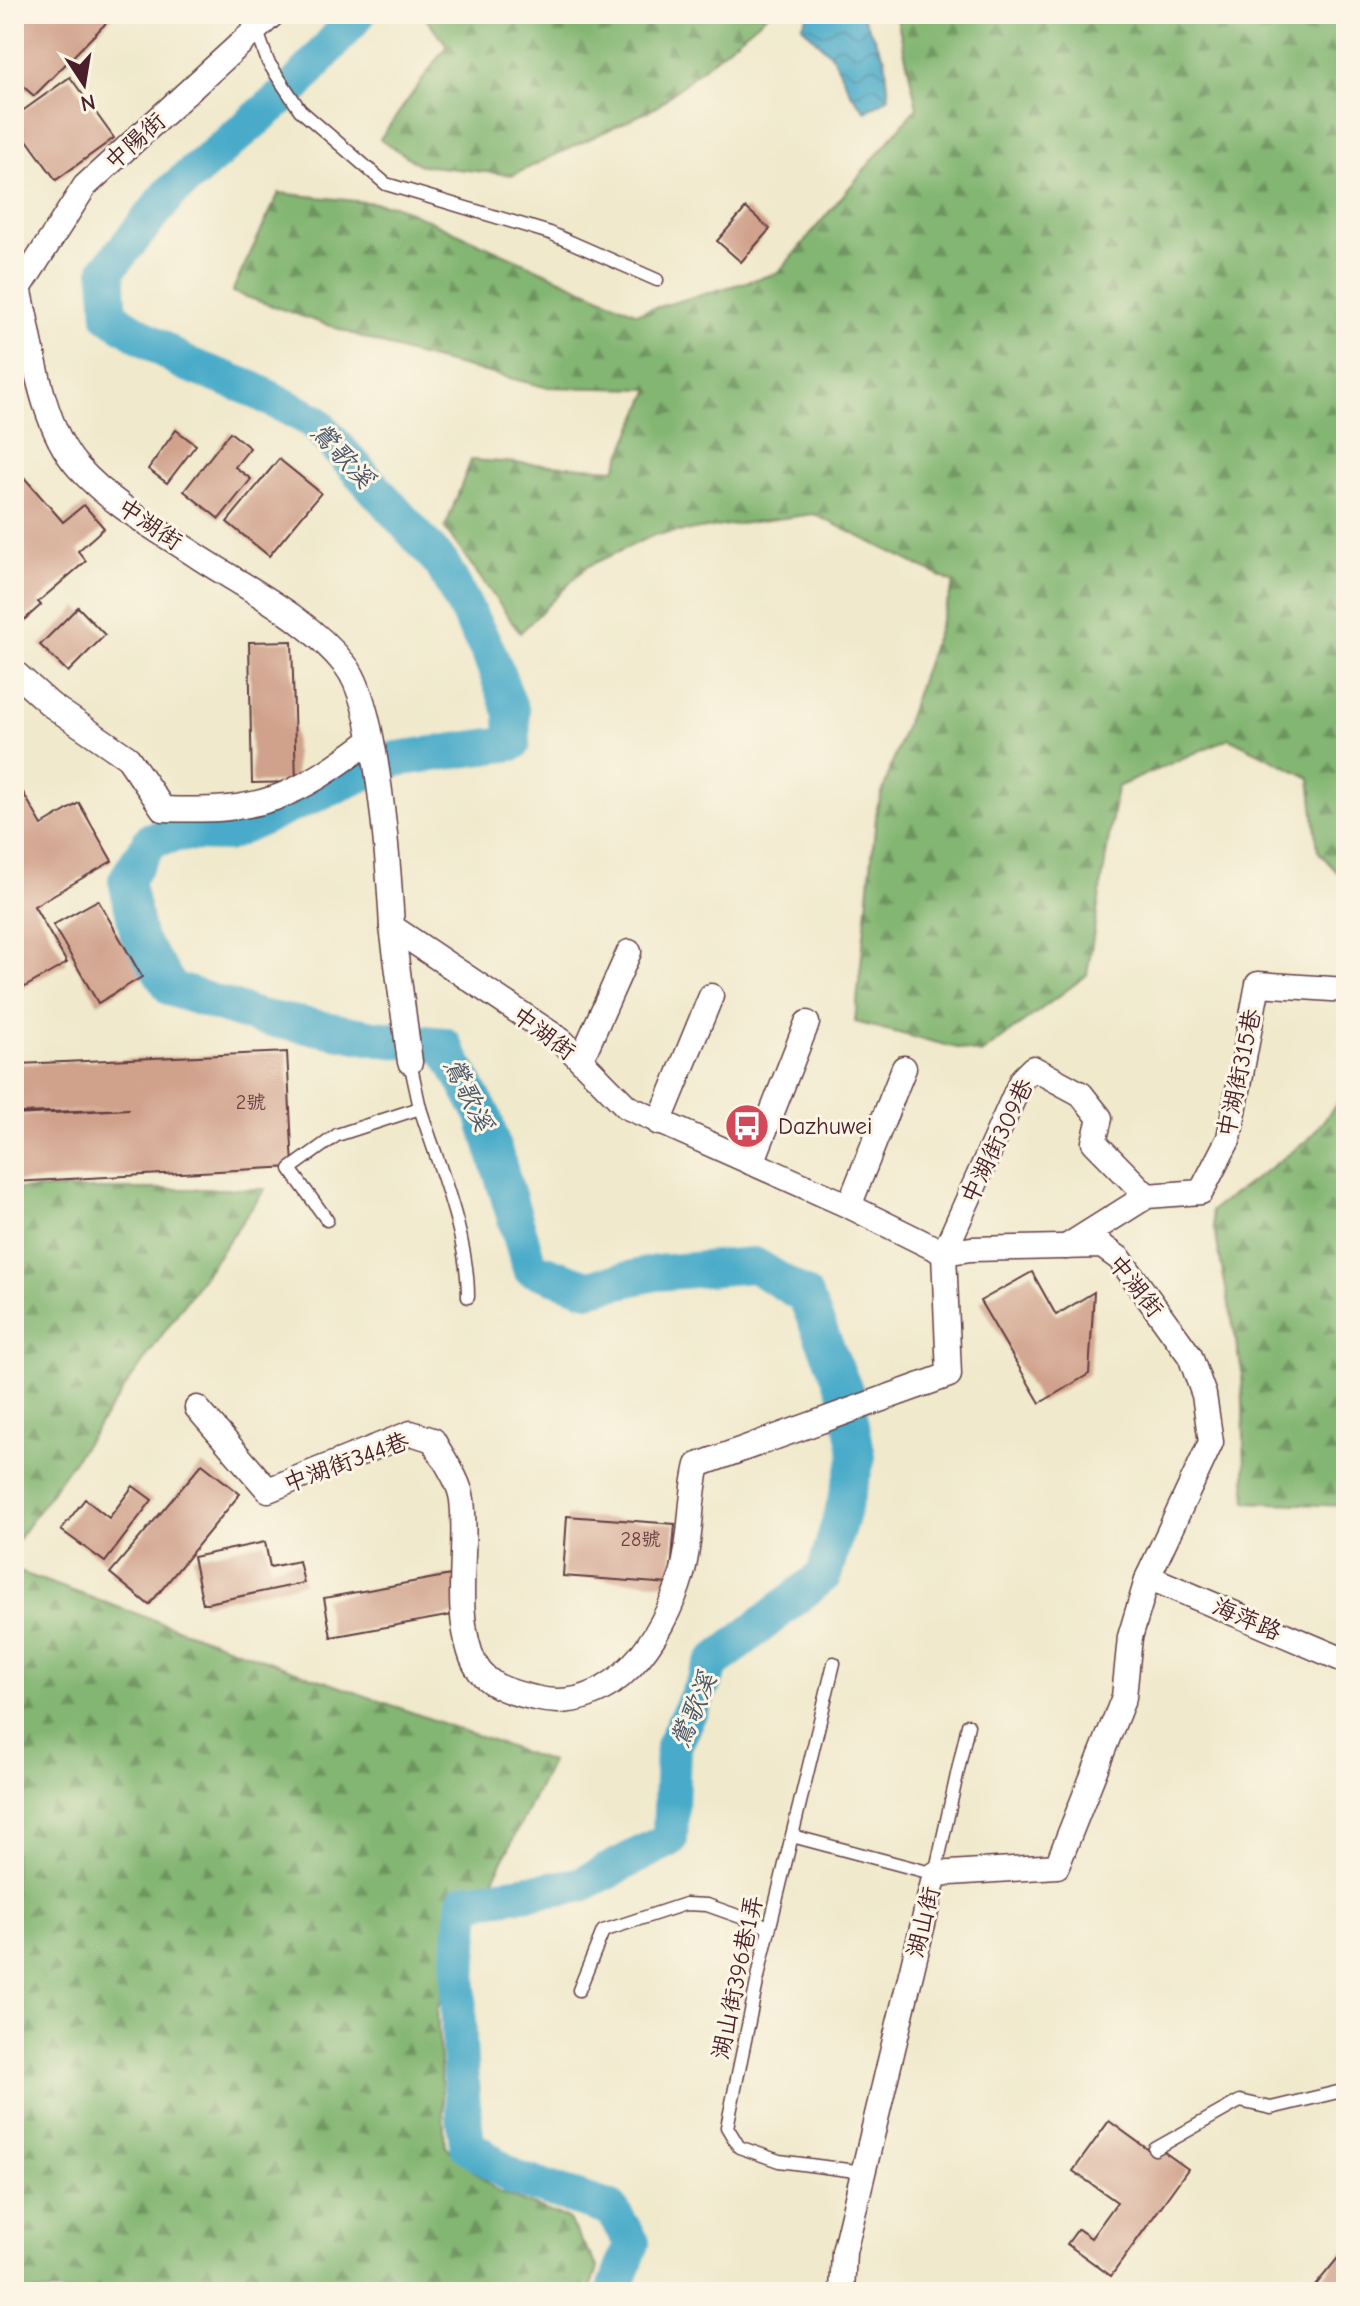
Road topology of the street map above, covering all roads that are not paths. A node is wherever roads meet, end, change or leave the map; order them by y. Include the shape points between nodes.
1 (273, 14) edge
2 (253, 23) edge
3 (17, 277) edge
4 (657, 280) dead end
5 (14, 672) edge
6 (372, 748) junction
7 (392, 927) junction
8 (629, 952) dead end
9 (1346, 990) edge
10 (711, 996) dead end
11 (807, 1023) dead end
12 (581, 1060) junction
13 (410, 1062) joint
14 (904, 1068) dead end
15 (420, 1108) junction
16 (659, 1123) junction
17 (752, 1163) junction
18 (1147, 1196) junction
19 (849, 1206) junction
20 (327, 1220) dead end
21 (1066, 1247) junction
22 (944, 1253) junction
23 (468, 1297) dead end
24 (197, 1408) dead end
25 (1148, 1577) junction
26 (1346, 1661) edge
27 (834, 1663) dead end
28 (968, 1725) dead end
29 (792, 1836) junction
30 (935, 1874) junction
31 (769, 1927) junction
32 (579, 1990) dead end
33 (1346, 2085) edge
34 (1155, 2149) dead end
35 (863, 2172) junction
36 (842, 2292) edge

1 - 2 street, 中陽街
2 - 3 street, 中陽街 via 85,186
2 - 4 lane via 268,62 300,110 386,184 550,233
3 - 6 street, 中湖街 via 56,431 77,466 120,505 309,629 347,667 362,697
5 - 6 street via 51,705 128,758 163,809 243,809 289,794
6 - 7 street, 中湖街
7 - 12 street, 中湖街 via 562,1041
7 - 13 street
8 - 12 street
9 - 18 street, 中湖街315巷 via 1258,984 1229,1138 1201,1192
10 - 16 street
11 - 17 street
12 - 16 street, 中湖街 via 627,1107
13 - 15 lane
14 - 19 street
15 - 20 lane via 337,1135 290,1169
15 - 23 lane via 446,1176
16 - 17 street, 中湖街
17 - 19 street, 中湖街
18 - 21 street, 中湖街315巷
18 - 22 street, 中湖街309巷 via 1094,1142 1100,1118 1081,1094 1033,1068 1022,1079
19 - 22 street, 中湖街
21 - 22 street, 中湖街
21 - 25 street, 中湖街 via 1102,1246 1120,1259 1190,1356 1204,1395 1211,1442
22 - 24 street, 中湖街344巷 via 949,1375 698,1465 682,1573 653,1639 618,1679 590,1698 543,1700 500,1690 481,1675 469,1652 462,1597 462,1497 433,1440 411,1433 268,1490
25 - 26 street, 海萍路
25 - 30 street, 湖山街 via 1130,1637 1124,1697 1057,1866
27 - 29 lane, 湖山街396巷1弄
28 - 30 lane
29 - 30 lane
29 - 31 lane, 湖山街396巷1弄
30 - 35 street, 湖山街
31 - 32 lane via 707,1905 685,1904 617,1926 603,1931
31 - 35 lane, 湖山街396巷1弄 via 727,2127 739,2147 779,2161
33 - 34 lane via 1342,2091 1271,2108 1240,2101
35 - 36 street, 湖山街 via 844,2252

